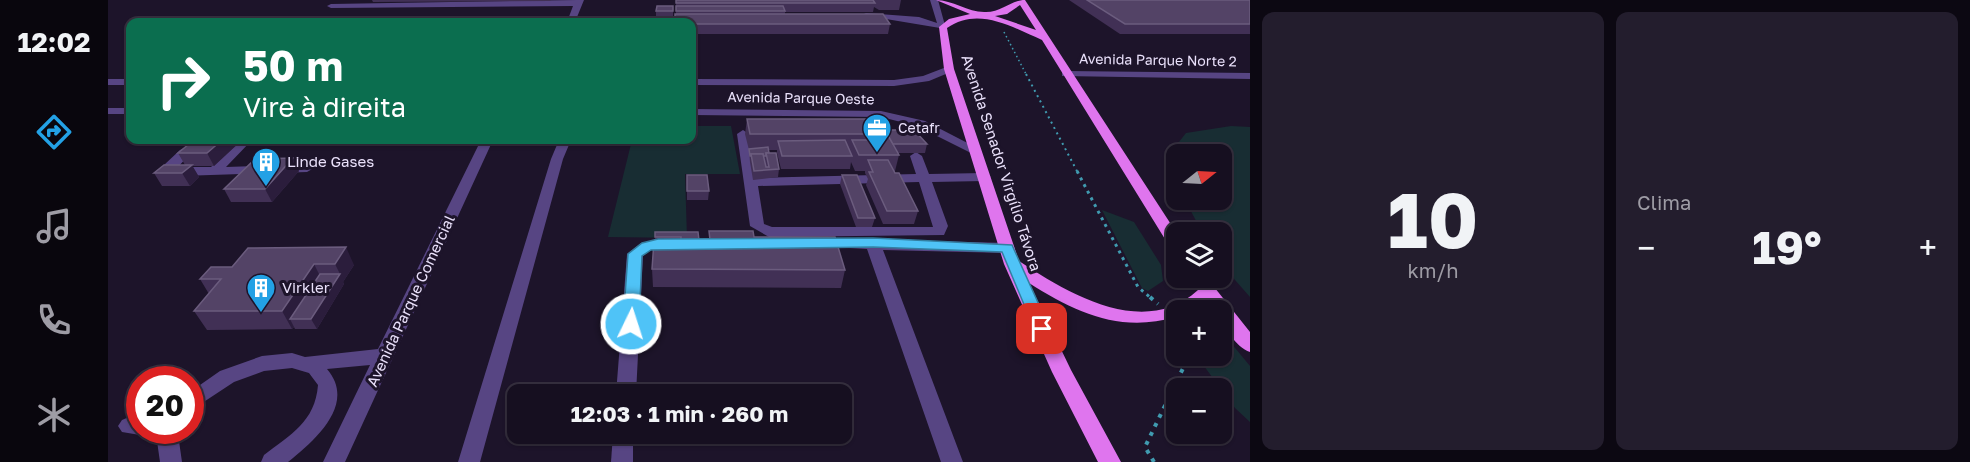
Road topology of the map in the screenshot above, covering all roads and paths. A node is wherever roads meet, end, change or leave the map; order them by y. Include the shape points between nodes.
1 (934, 0) edge
2 (940, 0) edge
3 (1021, 0) edge
4 (580, 2) edge
5 (331, 6) dead end
6 (855, 15) edge
7 (980, 15) junction
8 (574, 18) edge
9 (1000, 25) dead end
10 (943, 27) junction
11 (1046, 39) junction
12 (949, 69) junction
13 (1250, 76) edge
14 (1069, 79) junction
15 (126, 81) edge
16 (1250, 81) edge
17 (108, 82) edge
18 (696, 82) edge
19 (108, 111) edge
20 (126, 111) edge
21 (696, 112) edge
22 (743, 134) dead end
23 (201, 144) edge
24 (242, 144) edge
25 (485, 144) edge
26 (564, 144) edge
27 (975, 150) junction
28 (916, 156) dead end
29 (307, 168) dead end
30 (253, 170) junction
31 (214, 171) junction
32 (984, 177) junction
33 (923, 178) junction
34 (752, 182) junction
35 (239, 185) edge
36 (1166, 229) edge
37 (694, 243) edge
38 (754, 243) edge
39 (873, 243) junction
40 (1010, 256) junction
41 (1205, 288) edge
42 (1166, 306) edge
43 (1166, 314) edge
44 (1250, 345) edge
45 (385, 356) junction
46 (310, 363) junction
47 (1184, 366) edge
48 (627, 384) edge
49 (204, 393) edge
50 (168, 444) edge
51 (623, 444) edge
52 (171, 462) edge
53 (272, 462) edge
54 (334, 462) edge
55 (469, 462) edge
56 (622, 462) edge
57 (952, 462) edge
58 (1110, 462) edge
59 (1155, 462) edge

1 - 10 street, Avenida Senador Virgílio Távora
2 - 7 main road
3 - 7 main road via 1009,11
3 - 11 main road
4 - 5 street
4 - 8 street
6 - 10 street via 919,20
7 - 10 main road via 956,19
7 - 11 main road via 1021,26
9 - 42 path via 1138,287
10 - 12 main road, Avenida Senador Virgílio Távora
11 - 14 main road
12 - 18 street, Avenida Parque Oeste via 925,79 894,83
12 - 27 main road, Avenida Senador Virgílio Távora
13 - 14 street, Avenida Parque Norte 2
14 - 16 street, Avenida Parque Norte 2
14 - 36 main road
15 - 17 street
19 - 20 street
21 - 27 street, Avenida Parque Oeste via 881,114 921,123
22 - 34 street
23 - 31 street via 169,168 181,172
24 - 31 street
25 - 45 street, Avenida Parque Comercial
26 - 55 street
27 - 32 main road, Avenida Senador Virgílio Távora
28 - 33 street
29 - 30 street
30 - 31 street
30 - 35 street
32 - 33 street
32 - 40 main road, Avenida Senador Virgílio Távora
33 - 34 street
33 - 34 street via 941,225 939,232 769,232 758,226
37 - 48 street via 646,246 635,254
38 - 39 street
39 - 40 street
39 - 57 street
40 - 43 main road via 1052,292 1077,304 1116,315
40 - 58 main road, Avenida Senador Virgílio Távora via 1062,372
41 - 44 main road
45 - 46 street
45 - 54 street, Avenida Parque Comercial
46 - 49 street via 272,360 250,366 227,376
46 - 53 street via 323,372 329,387 327,405 296,447
47 - 59 path via 1145,447
50 - 52 street
51 - 56 street

